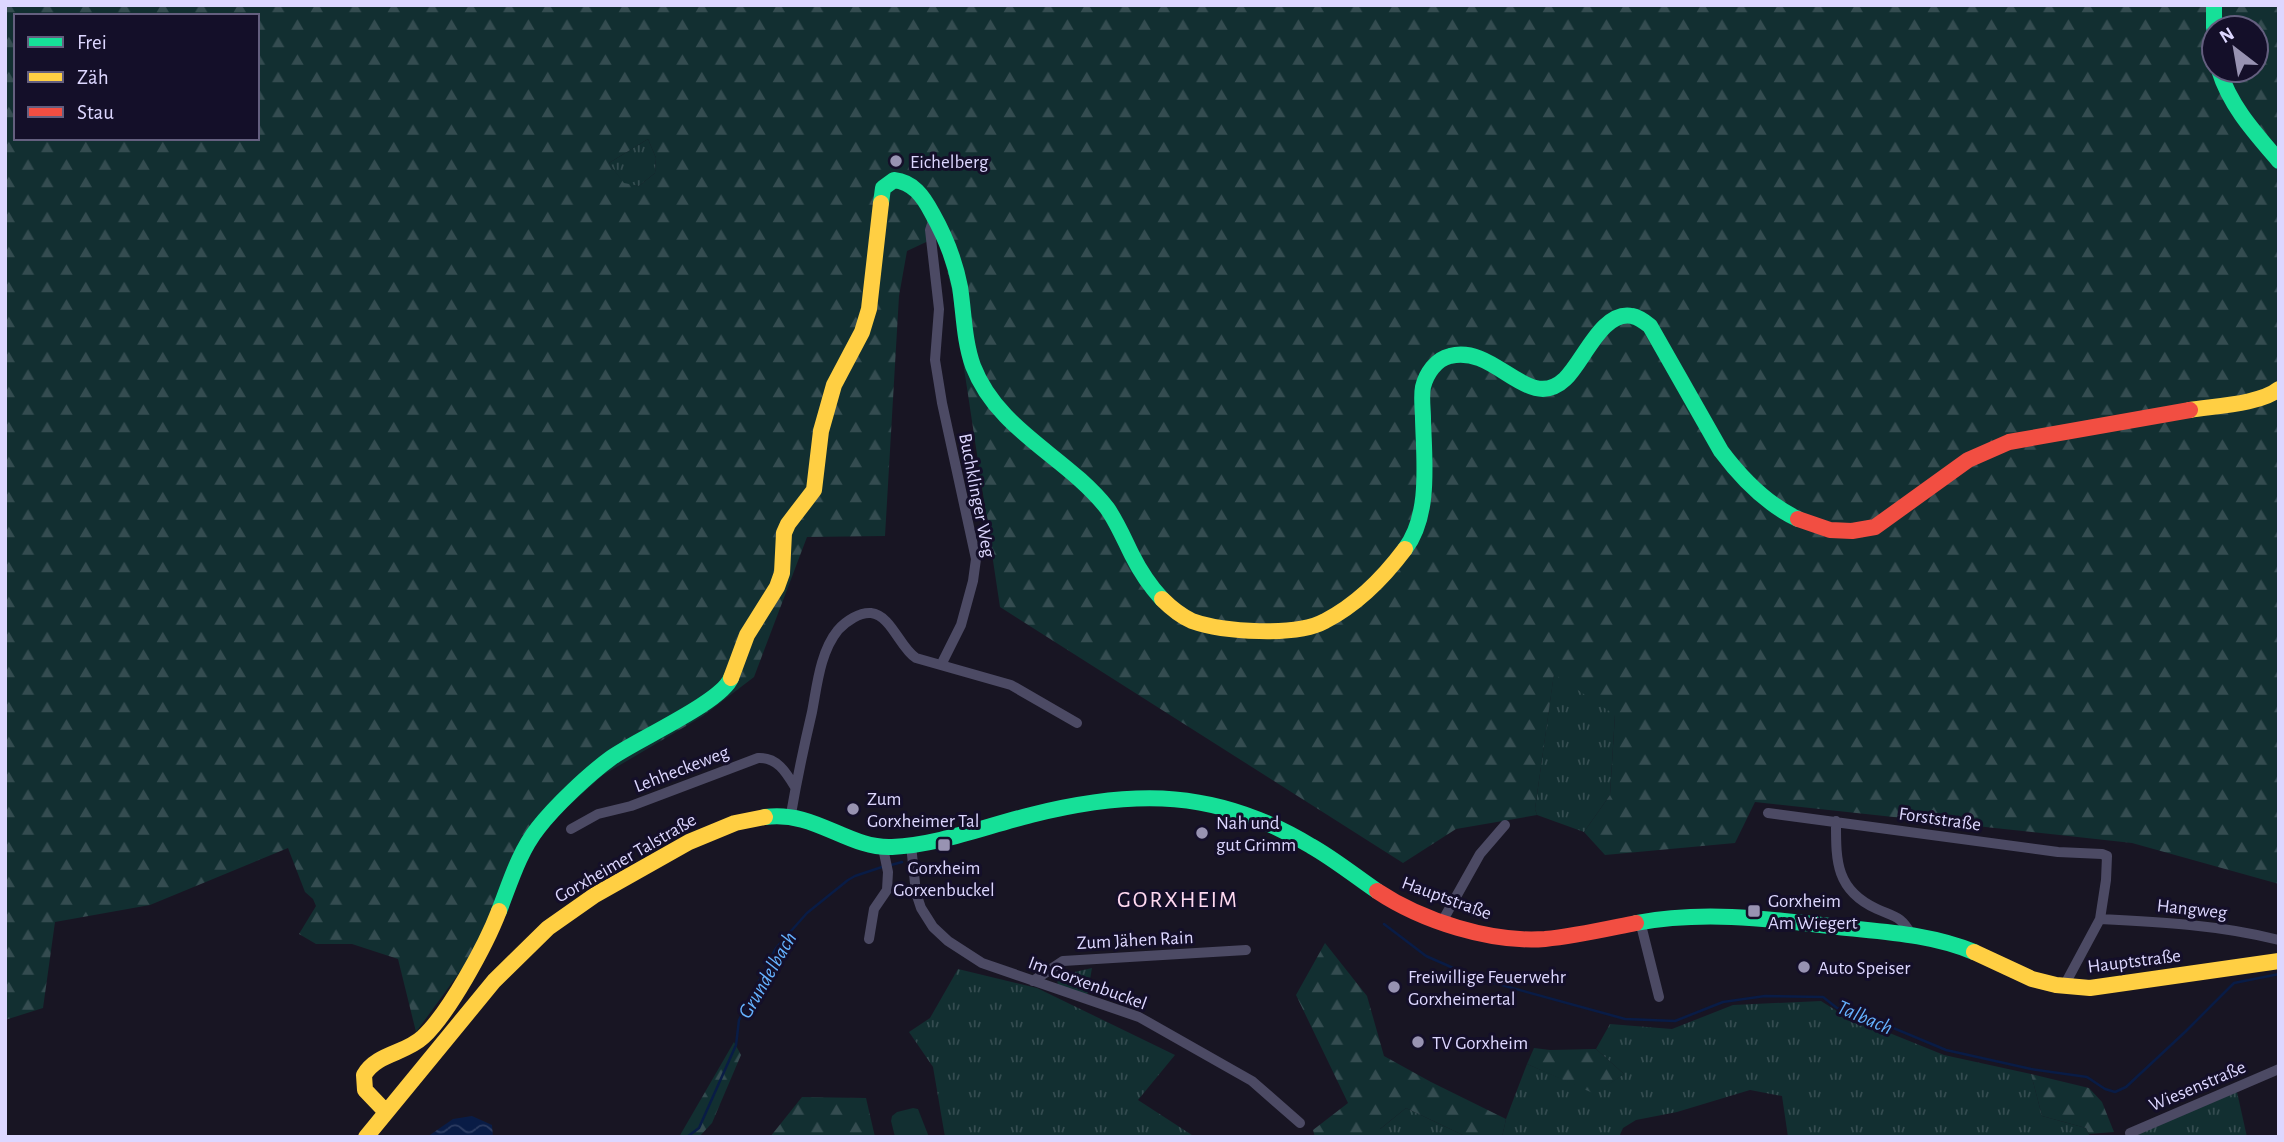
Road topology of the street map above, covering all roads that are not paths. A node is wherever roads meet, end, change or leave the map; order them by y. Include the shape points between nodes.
1 (2222, 84) edge
2 (2279, 161) edge
3 (934, 218) junction
4 (2279, 389) edge
5 (941, 665) junction
6 (1077, 723) dead end
7 (795, 787) junction
8 (1768, 813) dead end
9 (792, 814) junction
10 (1836, 821) junction
11 (1505, 825) dead end
12 (571, 829) dead end
13 (912, 845) junction
14 (885, 860) junction
15 (2100, 919) junction
16 (1443, 920) junction
17 (1640, 921) junction
18 (1911, 934) junction
19 (869, 939) dead end
20 (2279, 940) edge
21 (1246, 950) dead end
22 (2279, 961) edge
23 (1033, 981) junction
24 (2064, 986) junction
25 (1659, 997) dead end
26 (2279, 1069) edge
27 (386, 1112) junction
28 (1300, 1123) dead end
29 (2130, 1133) dead end
30 (366, 1137) edge

1 - 2 street via 2232,103
3 - 4 street via 955,266 970,356 989,396 1013,424 1105,507 1163,600 1195,622 1228,627 1296,629 1324,622 1406,551 1421,511 1423,388 1441,359 1461,352 1476,354 1528,387 1552,389 1568,377 1605,324 1631,314 1640,317 1650,326 1730,465 1756,492 1785,512 1817,528 1847,533 1875,527 1968,460 2009,442 2245,401
3 - 5 street, Buchklinger Weg via 930,230 939,309 935,360 976,559 961,625
3 - 27 street via 907,180 887,182 869,309 863,332 834,385 821,431 814,490 784,533 777,587 752,624 729,683 611,758 537,829 517,865 490,935 435,1022 417,1042 379,1059 364,1075 365,1090
5 - 6 street via 1010,685
5 - 7 street via 912,655 881,617 872,613 838,630 822,667
7 - 9 street
7 - 12 street, Lehheckeweg via 775,762 758,758 598,814
8 - 10 street, Forststraße
9 - 14 street, Hauptstraße via 853,839
9 - 27 street, Gorxheimer Talstraße via 764,816 715,830 577,906 491,982
10 - 15 street, Forststraße via 2102,854 2107,856
10 - 18 street via 1836,859 1842,876 1864,901 1901,918
11 - 16 street via 1480,854
13 - 14 street, Hauptstraße
13 - 16 street, Hauptstraße via 1057,807 1123,797 1179,799 1217,805 1272,825 1313,846 1392,901
13 - 23 street, Im Gorxenbuckel via 916,893 933,927 982,963
14 - 19 street via 887,890 874,909
15 - 20 street, Hangweg via 2242,930
15 - 24 street
16 - 17 street, Hauptstraße via 1491,936 1526,940 1557,939
17 - 18 street, Hauptstraße via 1708,915
17 - 25 street
18 - 24 street, Hauptstraße via 1963,947 2023,976
21 - 23 street, Zum Jähen Rain via 1063,961
22 - 24 street, Hauptstraße via 2102,987
23 - 28 street, Im Gorxenbuckel via 1139,1017 1252,1082
26 - 29 street, Wiesenstraße
27 - 30 street, Gorxheimer Talstraße

